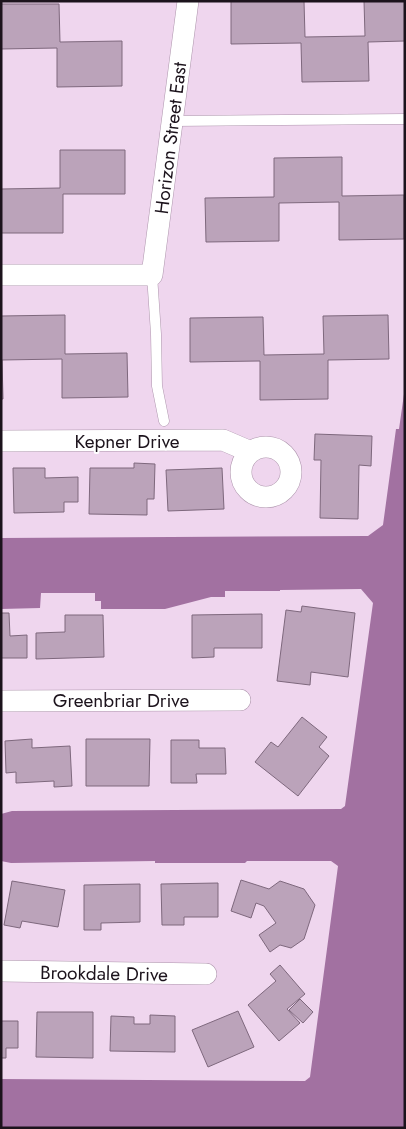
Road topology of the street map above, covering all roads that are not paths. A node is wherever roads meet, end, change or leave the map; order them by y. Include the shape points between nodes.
1 (188, 1) edge
2 (405, 119) edge
3 (173, 121) junction
4 (1, 275) edge
5 (152, 275) junction
6 (164, 421) dead end
7 (1, 441) edge
8 (251, 452) dead end
9 (240, 700) dead end
10 (1, 701) edge
11 (1, 971) edge
12 (206, 974) dead end

1 - 3 street, Horizon Street East
2 - 3 lane
3 - 5 street, Horizon Street East
4 - 5 street
5 - 6 lane via 157,386
7 - 8 street, Kepner Drive via 223,440
9 - 10 street, Greenbriar Drive
11 - 12 street, Brookdale Drive

